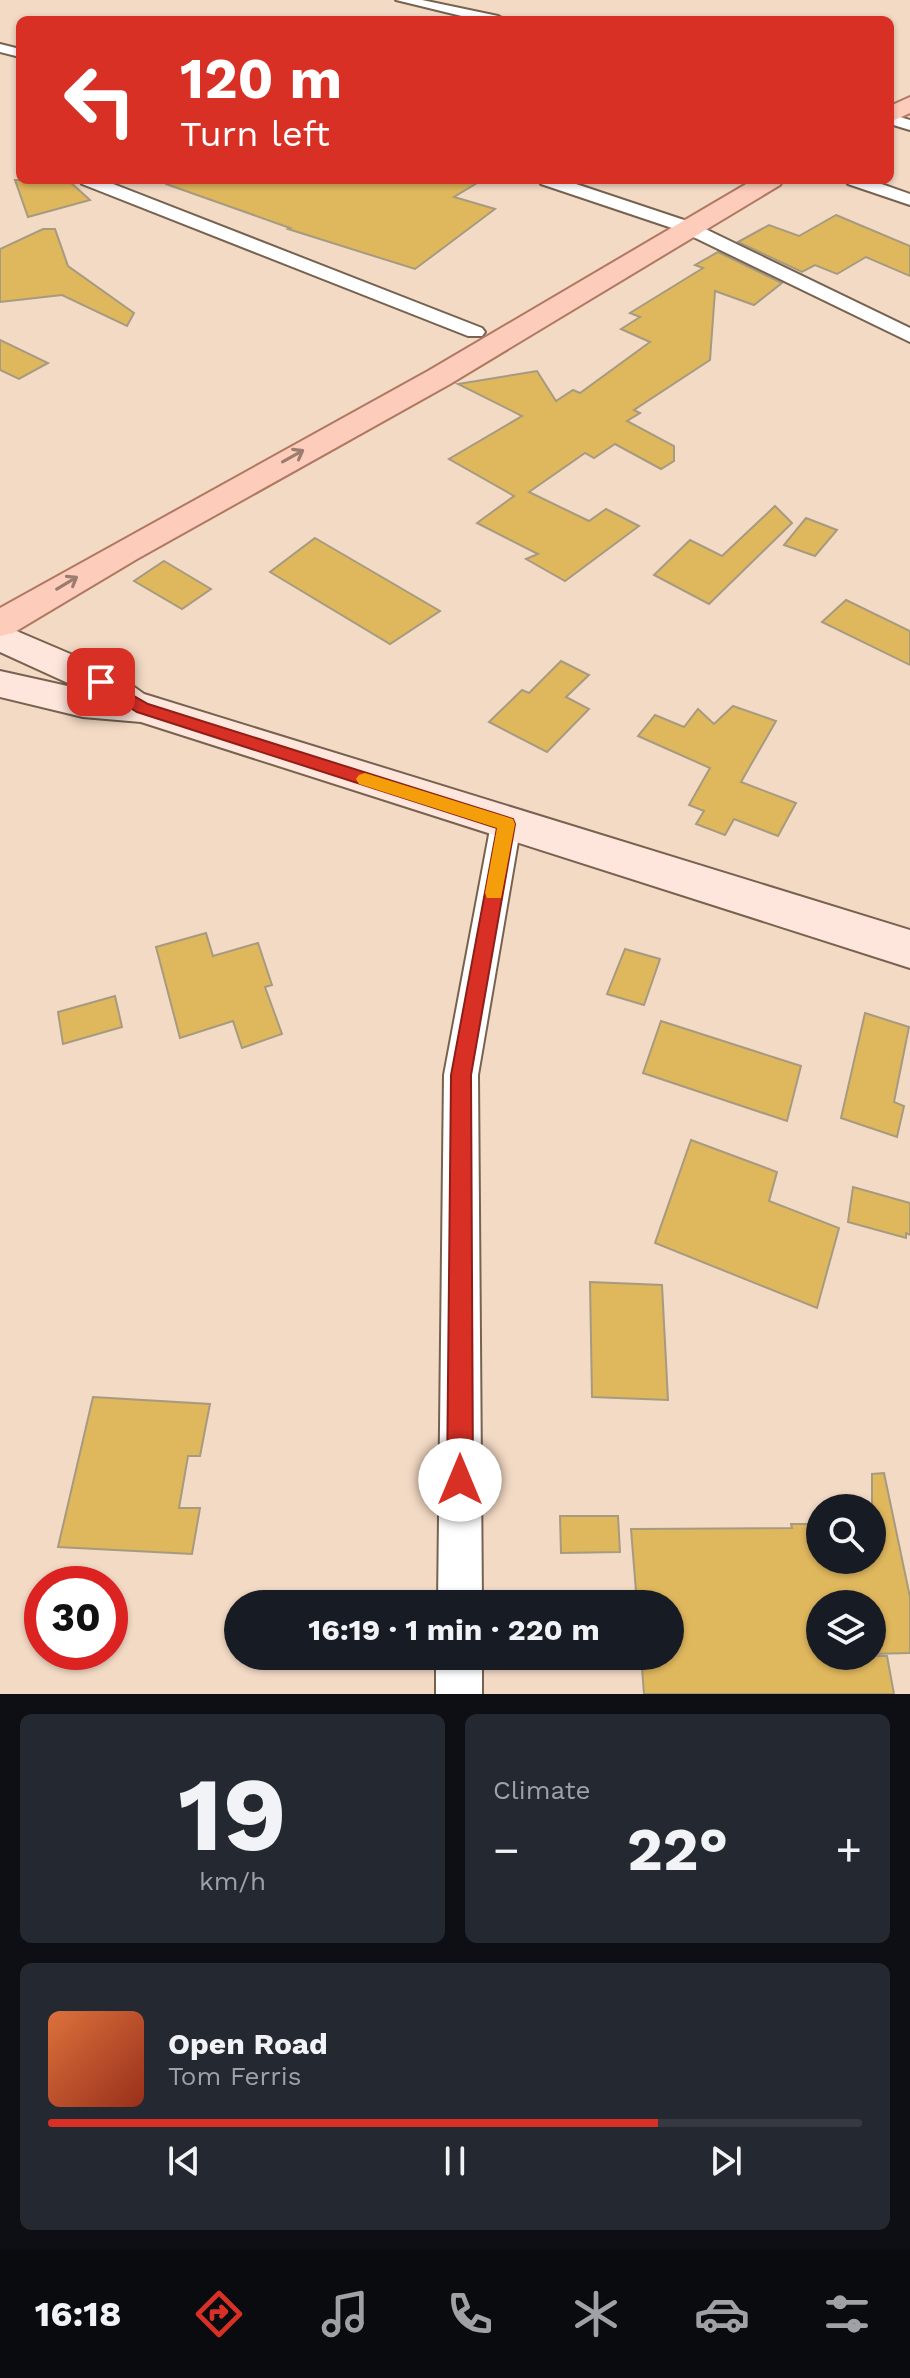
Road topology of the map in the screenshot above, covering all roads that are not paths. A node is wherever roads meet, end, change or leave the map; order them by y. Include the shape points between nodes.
1 (403, 0) edge
2 (479, 16) edge
3 (98, 184) edge
4 (559, 184) edge
5 (727, 184) edge
6 (762, 184) edge
7 (865, 184) edge
8 (910, 200) edge
9 (675, 222) junction
10 (475, 332) junction
11 (910, 336) edge
12 (0, 591) edge
13 (0, 624) edge
14 (0, 637) edge
15 (0, 684) edge
16 (143, 708) junction
17 (506, 824) junction
18 (910, 949) edge
19 (460, 1590) edge
20 (459, 1670) edge
21 (459, 1694) edge

1 - 2 street
3 - 10 street
4 - 9 street
5 - 9 main road
6 - 9 main road
7 - 8 street
9 - 10 main road
9 - 11 street
13 -> 9 main road via 500,342
10 - 12 main road
14 - 16 main road via 101,682
15 - 16 main road via 83,703
16 - 17 main road
17 - 18 main road
17 - 19 street via 461,1075
20 - 21 street

